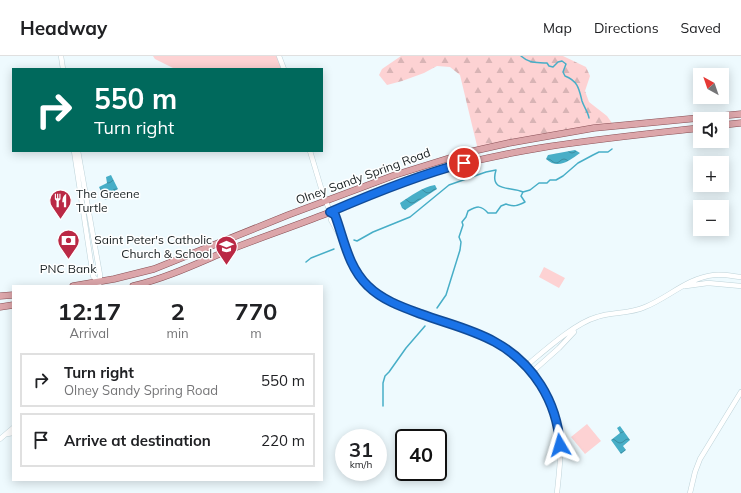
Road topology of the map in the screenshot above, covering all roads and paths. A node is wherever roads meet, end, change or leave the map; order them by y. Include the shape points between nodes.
1 (61, 56) edge
2 (279, 56) edge
3 (63, 68) edge
4 (284, 68) edge
5 (741, 114) edge
6 (741, 123) edge
7 (729, 125) edge
8 (693, 129) edge
9 (74, 152) edge
10 (78, 152) edge
11 (310, 152) edge
12 (326, 201) junction
13 (330, 212) junction
14 (741, 277) edge
15 (99, 284) edge
16 (86, 285) edge
17 (136, 285) edge
18 (741, 286) edge
19 (680, 287) junction
20 (12, 295) edge
21 (0, 296) edge
22 (12, 305) edge
23 (0, 307) edge
24 (579, 326) junction
25 (526, 366) junction
26 (532, 372) junction
27 (741, 392) edge
28 (12, 429) edge
29 (12, 433) edge
30 (7, 434) junction
31 (0, 439) edge
32 (556, 493) edge
33 (690, 493) edge

1 - 3 street
2 - 4 street
5 - 12 main road, Olney Sandy Spring Road via 594,128 509,143 404,172
6 - 7 main road
8 - 13 main road, Olney Sandy Spring Road via 553,146 482,159 411,179
9 - 15 street via 94,276
10 - 15 street via 100,275
11 - 12 street
12 - 13 street
12 - 15 main road, Olney Sandy Spring Road via 154,269
13 - 17 main road, Olney Sandy Spring Road via 177,272
13 - 25 street via 335,215 352,264 361,278 382,297 494,342
14 - 19 street via 715,275
15 - 16 main road, Olney Sandy Spring Road
18 - 19 street via 708,283
19 - 24 street via 641,309 590,319
20 - 21 main road
22 - 23 main road
24 - 25 street
24 - 26 street
25 - 26 street
26 - 32 street via 548,398 559,432 560,458
27 - 33 street via 700,459
28 - 30 street
29 - 30 street
30 - 31 street

